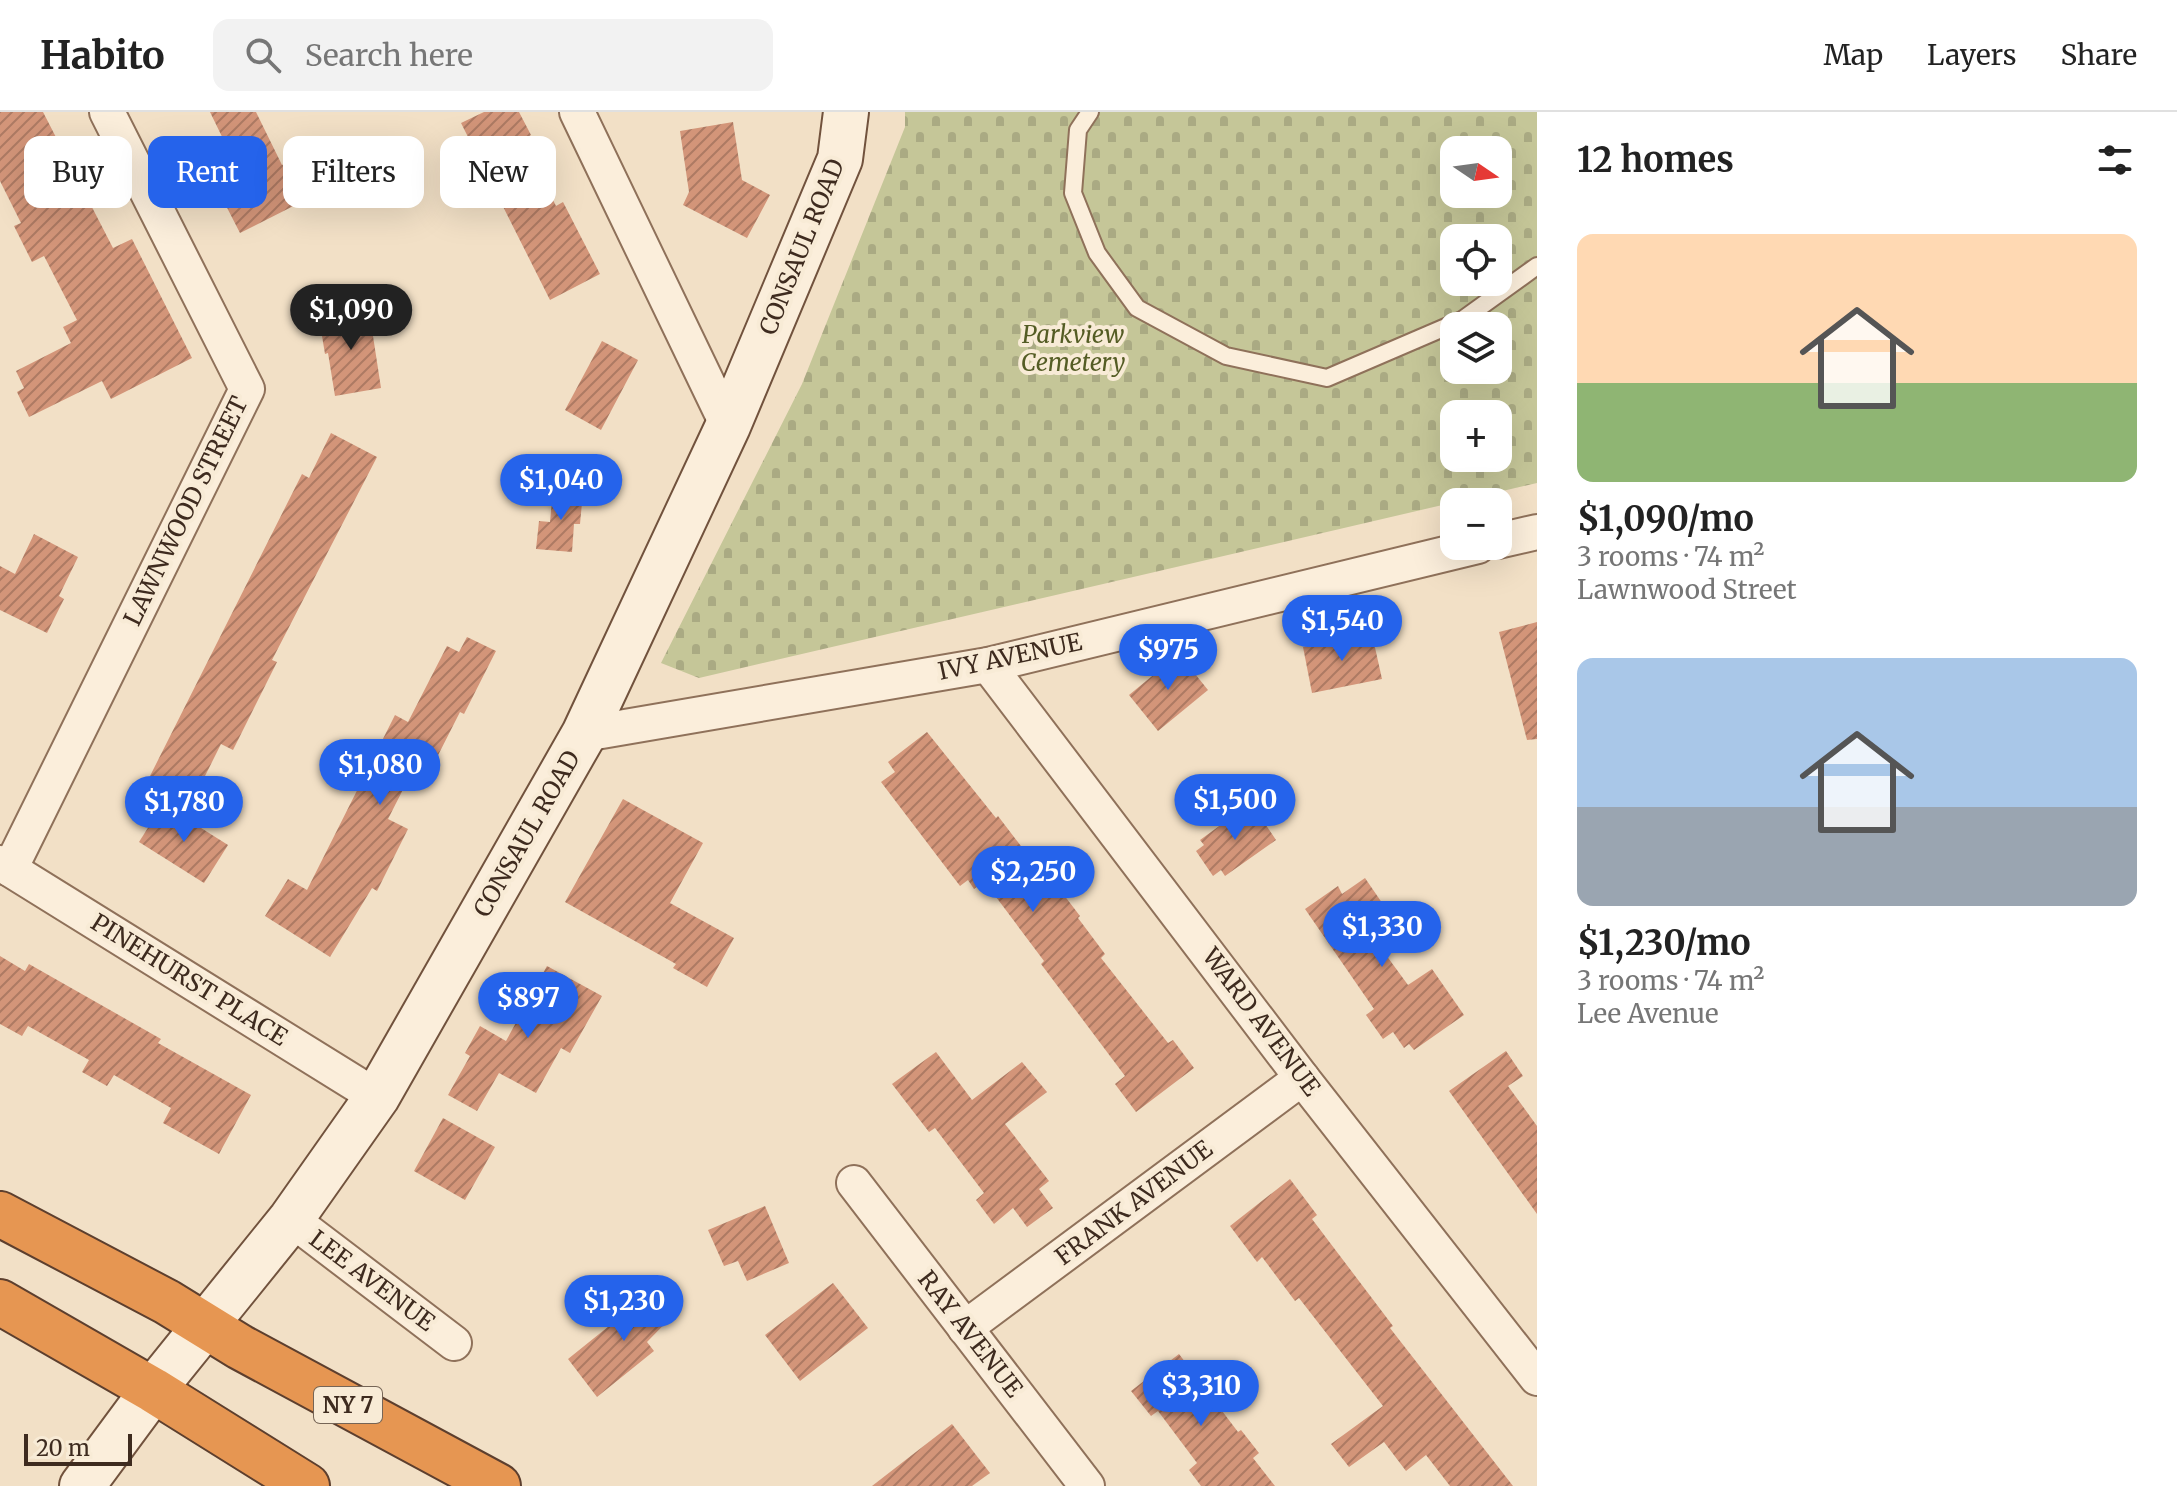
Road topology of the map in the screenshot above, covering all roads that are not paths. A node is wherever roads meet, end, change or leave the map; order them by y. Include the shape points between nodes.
1 (107, 112) edge
2 (577, 112) edge
3 (846, 112) edge
4 (1090, 112) edge
5 (1537, 266) edge
6 (728, 426) junction
7 (1537, 532) edge
8 (1512, 538) edge
9 (1440, 555) edge
10 (988, 665) junction
11 (584, 734) junction
12 (5, 866) edge
13 (1302, 1078) junction
14 (377, 1097) junction
15 (854, 1183) dead end
16 (0, 1214) edge
17 (291, 1219) junction
18 (0, 1302) edge
19 (205, 1325) junction
20 (965, 1328) junction
21 (454, 1343) dead end
22 (1537, 1378) edge
23 (153, 1390) junction
24 (82, 1486) edge
25 (307, 1486) edge
26 (498, 1486) edge
27 (1087, 1486) edge

1 - 12 street, LAWNWOOD STREET via 247,389
2 - 6 street
3 - 6 street, CONSAUL ROAD via 840,159
4 - 5 lane via 1078,130 1073,193 1097,253 1137,308 1226,356 1327,378 1462,320
6 - 11 street, CONSAUL ROAD
7 - 8 street
9 - 10 street, IVY AVENUE
10 - 11 street, IVY AVENUE
10 - 13 street, WARD AVENUE
11 - 14 street, CONSAUL ROAD
12 - 14 street, PINEHURST PLACE
13 - 20 street, FRANK AVENUE
13 - 22 street, WARD AVENUE
14 - 17 street, CONSAUL ROAD
15 - 20 street, RAY AVENUE
16 - 19 highway, NY 7
17 - 19 street, CONSAUL ROAD
17 - 21 street, LEE AVENUE
18 - 23 highway
19 - 23 street, CONSAUL ROAD
19 - 26 highway, NY 7
20 - 27 street, RAY AVENUE
23 - 24 street, CONSAUL ROAD
23 - 25 highway

